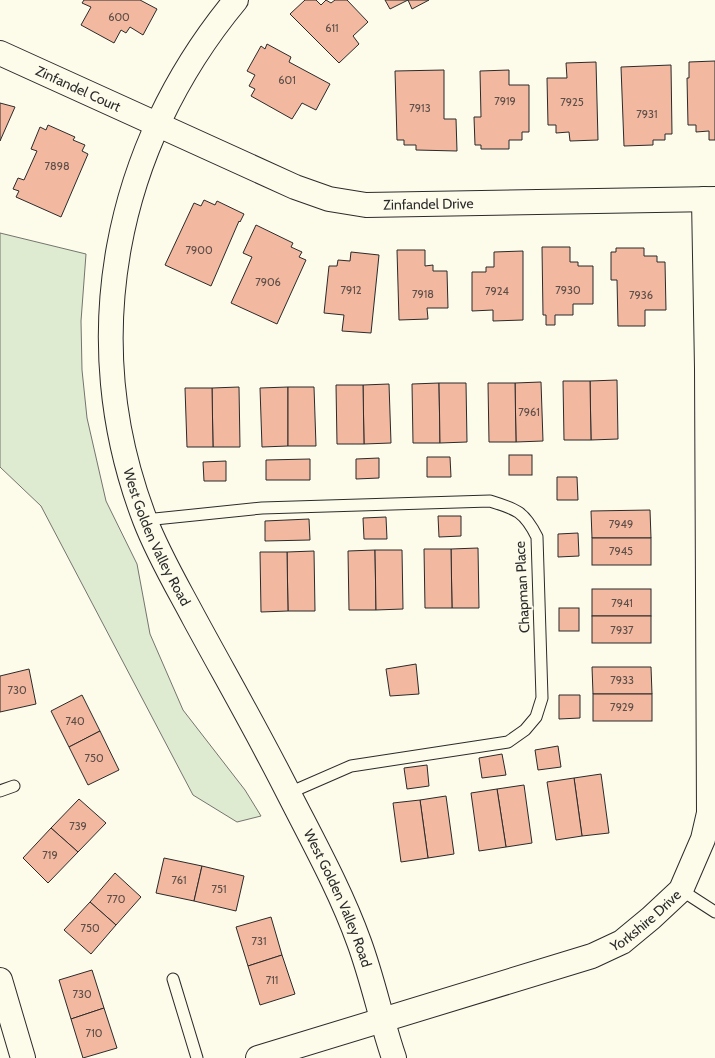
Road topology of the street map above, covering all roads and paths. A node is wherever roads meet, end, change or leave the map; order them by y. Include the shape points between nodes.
1 (236, 0) edge
2 (0, 53) edge
3 (157, 124) junction
4 (709, 199) edge
5 (712, 503) edge
6 (145, 520) junction
7 (14, 786) dead end
8 (0, 791) edge
9 (289, 793) junction
10 (681, 890) junction
11 (715, 912) edge
12 (173, 979) dead end
13 (0, 980) edge
14 (382, 1020) junction
15 (23, 1058) edge
16 (197, 1058) edge
17 (258, 1058) edge
18 (394, 1058) edge

1 - 3 street, West Golden Valley Road via 213,27
2 - 3 street, Zinfandel Court
3 - 4 street, Zinfandel Drive via 295,187 329,199 366,205
3 - 6 street, West Golden Valley Road via 134,182 120,235 112,292 110,350 114,402 124,454
4 - 5 street, Yorkshire Drive
5 - 10 street, Yorkshire Drive via 709,813 704,840
6 - 9 street, West Golden Valley Road
6 - 9 lane, Chapman Place via 262,508 490,502 517,510 529,521 537,537 542,698 536,717 530,724 508,742 351,766
7 - 8 lane
9 - 14 street, West Golden Valley Road via 359,942
10 - 11 lane
10 - 14 street, Yorkshire Drive via 622,942 592,956
12 - 16 lane
13 - 15 street
14 - 17 street, Yorkshire Drive
14 - 18 street, West Golden Valley Road

